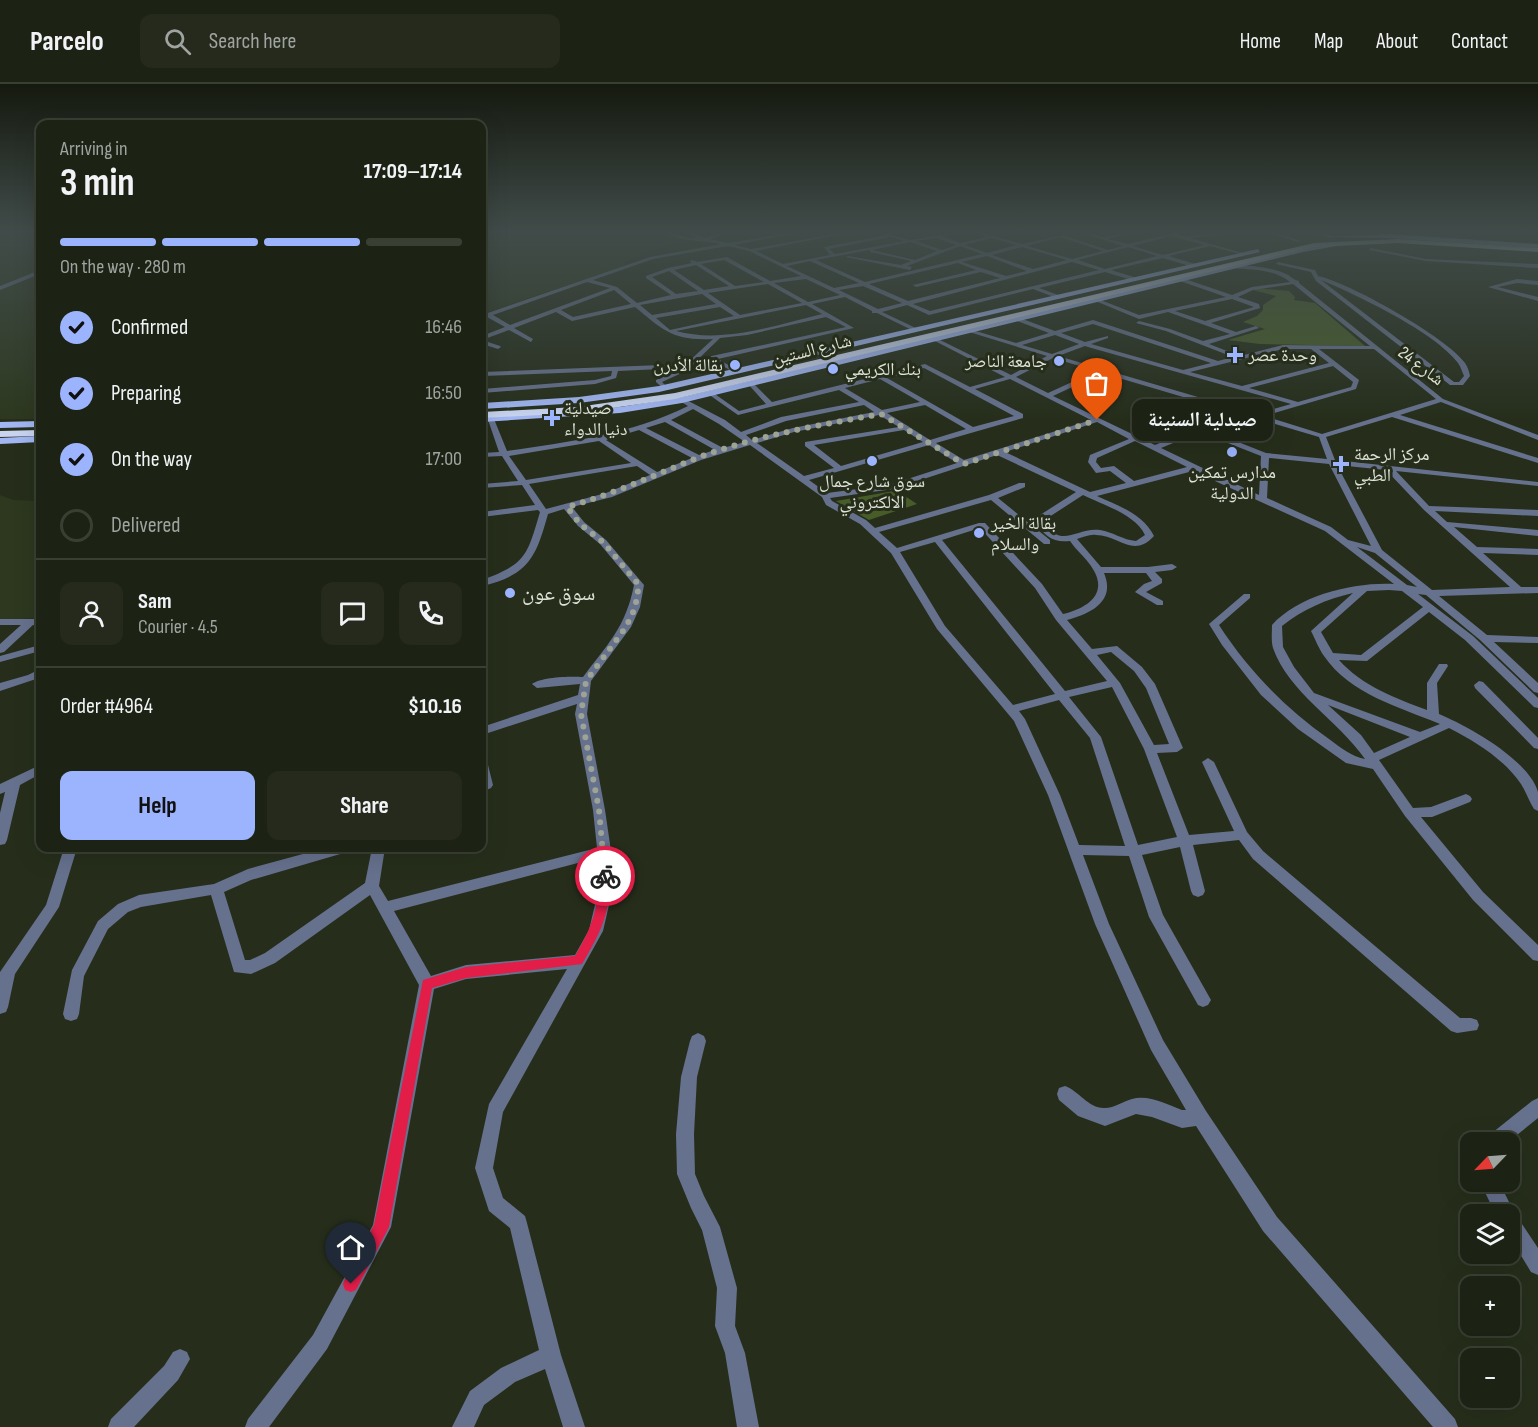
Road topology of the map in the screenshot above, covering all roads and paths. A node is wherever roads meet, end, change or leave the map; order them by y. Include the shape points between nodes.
1 (548, 295) edge
2 (596, 295) edge
3 (623, 295) edge
4 (684, 295) edge
5 (706, 295) edge
6 (790, 295) edge
7 (844, 295) edge
8 (888, 295) edge
9 (943, 295) edge
10 (1007, 295) edge
11 (1049, 295) edge
12 (1075, 295) edge
13 (1085, 295) edge
14 (1097, 295) edge
15 (1119, 295) edge
16 (1225, 295) edge
17 (1238, 295) edge
18 (1320, 295) edge
19 (1323, 295) edge
20 (1326, 295) edge
21 (1345, 295) edge
22 (1522, 295) edge
23 (675, 296) joint
24 (844, 296) joint
25 (938, 296) joint
26 (1232, 297) junction
27 (1538, 299) edge
28 (1096, 300) junction
29 (1065, 302) junction
30 (805, 303) junction
31 (634, 304) junction
32 (909, 304) junction
33 (720, 305) junction
34 (556, 309) junction
35 (876, 311) junction
36 (1170, 311) junction
37 (826, 315) junction
38 (486, 316) edge
39 (486, 316) edge
40 (652, 317) junction
41 (738, 317) junction
42 (980, 317) junction
43 (1017, 319) junction
44 (1139, 323) dead end
45 (1205, 323) junction
46 (511, 328) junction
47 (1256, 328) dead end
48 (758, 329) junction
49 (916, 330) junction
50 (669, 331) junction
51 (969, 331) junction
52 (1055, 333) junction
53 (1237, 334) junction
54 (1106, 337) dead end
55 (486, 338) edge
56 (717, 338) junction
57 (934, 339) junction
58 (531, 340) dead end
59 (486, 342) edge
60 (780, 343) junction
61 (1083, 343) junction
62 (1204, 343) junction
63 (1016, 344) junction
64 (498, 346) dead end
65 (1312, 347) junction
66 (1372, 348) junction
67 (851, 351) junction
68 (1054, 355) junction
69 (700, 356) junction
70 (714, 357) junction
71 (1241, 358) junction
72 (1218, 363) junction
73 (1334, 364) junction
74 (688, 366) junction
75 (615, 370) junction
76 (1103, 370) junction
77 (735, 371) junction
78 (1184, 372) junction
79 (486, 374) edge
80 (1011, 376) junction
81 (881, 377) junction
82 (750, 383) junction
83 (839, 387) junction
84 (1242, 388) junction
85 (969, 389) junction
86 (662, 390) junction
87 (486, 391) edge
88 (710, 393) junction
89 (1049, 395) junction
90 (679, 398) junction
91 (797, 398) junction
92 (1441, 400) junction
93 (865, 403) junction
94 (927, 403) junction
95 (1295, 404) junction
96 (771, 405) junction
97 (1140, 405) dead end
98 (694, 406) junction
99 (486, 408) edge
100 (822, 412) junction
101 (881, 414) junction
102 (1389, 414) junction
103 (1257, 416) junction
104 (486, 418) edge
105 (666, 420) junction
106 (1097, 420) junction
107 (486, 422) edge
108 (36, 424) edge
109 (0, 425) edge
110 (640, 427) junction
111 (904, 428) junction
112 (972, 429) junction
113 (1200, 429) junction
114 (36, 431) edge
115 (0, 432) edge
116 (740, 435) junction
117 (1322, 436) junction
118 (1538, 437) edge
119 (36, 439) edge
120 (600, 439) junction
121 (1134, 439) junction
122 (0, 441) edge
123 (749, 442) junction
124 (927, 442) junction
125 (1155, 447) junction
126 (722, 451) junction
127 (1000, 453) junction
128 (486, 454) edge
129 (504, 454) junction
130 (1265, 455) junction
131 (698, 458) junction
132 (1538, 461) edge
133 (1332, 463) junction
134 (638, 464) junction
135 (964, 464) junction
136 (839, 468) junction
137 (1194, 468) junction
138 (1388, 468) junction
139 (657, 476) junction
140 (803, 479) junction
141 (522, 483) junction
142 (1132, 484) junction
143 (1538, 484) edge
144 (1022, 485) dead end
145 (486, 486) edge
146 (1086, 494) junction
147 (825, 496) junction
148 (992, 497) junction
149 (1263, 498) junction
150 (567, 507) junction
151 (1427, 508) junction
152 (541, 510) junction
153 (1538, 513) edge
154 (486, 515) edge
155 (1445, 524) junction
156 (874, 531) junction
157 (1538, 533) edge
158 (1072, 538) junction
159 (937, 539) junction
160 (1344, 540) junction
161 (1052, 545) dead end
162 (1475, 550) junction
163 (895, 551) junction
164 (1378, 551) junction
165 (1538, 552) edge
166 (1172, 567) dead end
167 (1098, 570) junction
168 (1148, 570) junction
169 (486, 582) edge
170 (1404, 588) junction
171 (1518, 589) junction
172 (1364, 590) junction
173 (1538, 590) edge
174 (1430, 594) junction
175 (1247, 596) dead end
176 (1160, 603) dead end
177 (1429, 607) junction
178 (1060, 618) junction
179 (0, 622) edge
180 (35, 622) edge
181 (1484, 638) junction
182 (1538, 640) edge
183 (36, 649) edge
184 (0, 650) edge
185 (1090, 653) junction
186 (1329, 656) junction
187 (0, 659) edge
188 (1443, 666) dead end
189 (36, 674) edge
190 (586, 681) junction
191 (537, 684) dead end
192 (1115, 684) junction
193 (1479, 685) dead end
194 (0, 687) edge
195 (1538, 689) edge
196 (1309, 694) junction
197 (1063, 696) junction
198 (582, 698) junction
199 (1538, 704) edge
200 (1012, 709) junction
201 (1433, 717) junction
202 (1449, 724) junction
203 (486, 730) edge
204 (1419, 736) junction
205 (1538, 745) edge
206 (1150, 749) junction
207 (1208, 762) dead end
208 (1376, 762) junction
209 (36, 771) edge
210 (14, 782) junction
211 (0, 789) edge
212 (1466, 799) dead end
213 (1538, 806) edge
214 (1410, 813) junction
215 (1242, 835) junction
216 (0, 840) edge
217 (1185, 841) junction
218 (1075, 850) junction
219 (604, 851) junction
220 (1134, 851) junction
221 (69, 852) edge
222 (328, 852) edge
223 (377, 852) edge
224 (372, 886) junction
225 (216, 889) junction
226 (1197, 891) dead end
227 (384, 908) junction
228 (1538, 955) edge
229 (578, 961) junction
230 (427, 984) junction
231 (1203, 1000) dead end
232 (0, 1007) edge
233 (71, 1014) dead end
234 (1471, 1025) dead end
235 (698, 1041) dead end
236 (1065, 1094) dead end
237 (1538, 1107) edge
238 (1200, 1117) junction
239 (1507, 1132) edge
240 (1520, 1236) edge
241 (1538, 1265) edge
242 (551, 1355) junction
243 (180, 1359) dead end
244 (119, 1427) edge
245 (256, 1427) edge
246 (463, 1427) edge
247 (574, 1427) edge
248 (748, 1427) edge
249 (1447, 1427) edge

1 - 38 street
2 - 34 street
3 - 31 street
4 - 23 street
5 - 33 street
6 - 30 street
7 - 35 street
8 - 32 street
9 - 25 street
10 - 32 street via 929,313
11 - 29 street
12 - 42 highway, شارع الستين
13 - 29 main road, شارع الستين
14 - 29 highway, شارع الستين
15 - 28 main road, شارع الستين
16 - 26 street
17 - 26 street
18 - 66 street, شارع 24
19 - 118 street, شارع 24 via 1446,398
20 - 21 street via 1449,382 1458,385 1467,376 1466,368 1433,337 1384,307
22 - 27 street
23 - 31 street
24 - 30 street
24 - 35 street
25 - 32 street
26 - 36 street
26 - 45 street via 1257,308
28 - 29 main road, شارع الستين
28 - 36 street via 1139,317
29 - 42 main road, شارع الستين
29 - 43 main road, شارع الستين
29 - 67 highway, شارع الستين
30 - 37 street
30 - 41 street
31 - 34 street via 572,319
31 - 40 street
32 - 35 street
33 - 40 street
33 - 41 street
34 - 46 street
35 - 49 street
36 - 45 street
37 - 48 street
37 - 60 street via 851,328
39 - 46 street
40 - 50 street
41 - 48 street
41 - 50 street
42 - 49 main road, شارع الستين
42 - 67 highway, شارع الستين
43 - 51 main road, شارع الستين
43 - 52 street
44 - 62 street
45 - 53 street
46 - 55 street
46 - 58 street
47 - 53 street
48 - 56 street
48 - 60 street
49 - 67 main road, شارع الستين
50 - 56 street
51 - 57 main road, شارع الستين
51 - 63 street
52 - 61 street
52 - 63 street
52 - 72 street via 1093,322
53 - 62 street
54 - 61 street
56 - 69 street
57 - 67 main road, شارع الستين
57 - 80 street
59 - 64 street
60 - 70 street
61 - 68 street
61 - 78 street
62 - 71 street
63 - 68 street
65 - 66 street
65 - 71 street via 1283,347
65 - 73 street
66 - 92 street, شارع 24
67 - 77 main road, شارع الستين
67 - 82 main road, شارع الستين
67 - 86 highway, شارع الستين
67 - 90 highway, شارع الستين
68 - 76 street
68 - 80 street
69 - 70 street
69 - 74 street
70 - 77 street
71 - 72 street
72 - 78 street
73 - 84 street
73 - 95 street via 1357,381 1354,388
74 - 75 street
74 - 86 street via 658,381
75 - 79 street
75 - 87 street via 611,379 595,382
76 - 89 street
76 - 103 street
77 - 86 main road, شارع الستين
78 - 84 street
80 - 85 street
80 - 89 street
81 - 83 street
81 - 85 street via 925,366
81 - 94 street
82 - 88 main road, شارع الستين
82 - 96 street
83 - 91 street
83 - 93 street
84 - 95 street
85 - 112 street via 1020,416
86 - 99 highway, شارع الستين via 580,405
88 - 90 main road, شارع الستين
88 - 96 street via 738,413
89 - 106 street
90 - 98 street
90 - 104 highway, شارع الستين
91 - 96 street
91 - 100 street
92 - 102 street
92 - 118 street, شارع 24
93 - 100 street
93 - 101 street
94 - 101 street
94 - 112 street
95 - 103 street
97 - 113 street
98 - 105 street
98 - 116 street
100 - 116 street via 784,419
101 - 111 street
101 - 123 street
102 - 117 street
102 - 132 street
103 - 117 street
105 - 110 street
105 - 126 street
106 - 121 street
106 - 127 street
107 - 129 street
108 - 109 main road
110 - 120 street
110 - 131 street
111 - 124 street
111 - 136 street via 808,444
112 - 124 street
113 - 125 street
113 - 130 street
114 - 115 highway
116 - 123 street
117 - 133 street
119 - 122 main road
120 - 129 street
120 - 134 street
121 - 125 street
121 - 142 street via 1093,457 1092,462 1099,471 1111,468
123 - 126 street
123 - 140 street
124 - 135 street
124 - 136 street
125 - 137 street
126 - 131 street
127 - 135 street
127 - 146 street
128 - 129 street
129 - 141 street
130 - 133 street
130 - 149 street
131 - 139 street
133 - 138 street
133 - 164 street
134 - 139 street
134 - 141 street
135 - 147 street via 890,487
136 - 140 street
137 - 142 street
137 - 149 street
138 - 143 street
138 - 151 street
139 - 150 street
140 - 147 street
141 - 145 street
141 - 152 street
142 - 146 street
144 - 148 street
146 - 158 street via 1040,522 1056,539
146 - 158 street via 1125,512 1145,526 1150,536 1131,543 1097,531
147 - 156 street
148 - 156 street
148 - 161 street
149 - 160 street
150 - 152 street
150 - 190 street via 639,585 626,627
151 - 153 street
151 - 155 street
152 - 154 street
152 - 169 street via 531,556 524,565
155 - 157 street
155 - 162 street
156 - 163 street
158 - 167 street
159 - 163 street
159 - 178 street via 982,525 1040,586
159 - 197 street
160 - 164 street
160 - 170 street
162 - 165 street
162 - 171 street
163 - 200 street via 941,627
164 - 174 street
166 - 168 street
167 - 168 street
167 - 178 street via 1104,582 1096,603 1080,614
168 - 176 street via 1157,583 1140,592
170 - 172 street
170 - 174 street
170 - 177 street
171 - 173 street
171 - 174 street
172 - 186 street via 1316,631
172 - 196 street via 1317,600 1291,611 1277,625 1278,647
174 - 181 street
175 - 208 street via 1214,624 1226,643 1265,692 1302,726 1350,759
177 - 186 street via 1363,659
177 - 199 street via 1469,638
178 - 185 street
179 - 180 street
180 - 184 street
181 - 182 street
181 - 195 street
183 - 187 street
185 - 192 street
185 - 206 street via 1113,648 1138,669 1151,687 1177,748
186 - 201 street via 1351,679 1376,694
188 - 201 street via 1432,683
189 - 194 street
190 - 191 street
190 - 198 street
192 - 197 street
192 - 206 street
193 - 205 street
196 - 204 street
196 - 208 street via 1357,738
197 - 200 street
197 - 220 street via 1095,737
198 - 203 street
198 - 219 street via 581,714
200 - 218 street via 1054,795
201 - 202 street
202 - 204 street
202 - 213 street via 1494,751 1526,782
204 - 208 street
206 - 217 street
207 - 215 street
208 - 214 street
209 - 210 street
210 - 211 street
210 - 216 street
212 - 214 street via 1432,812
214 - 228 street via 1478,896
215 - 217 street
215 - 234 street via 1258,855 1457,1026
217 - 220 street
217 - 226 street
218 - 220 street
218 - 238 street via 1102,924 1157,1045
219 - 227 street
219 - 229 street via 605,892 596,931
220 - 231 street via 1156,917
221 - 232 street via 52,907 8,972
222 - 225 street via 248,875
223 - 224 street
224 - 225 street via 270,958 251,967 239,967
224 - 227 street
225 - 233 street via 138,901 103,925 77,975
227 - 230 street
229 - 230 street via 466,972
229 - 242 street via 495,1110 484,1168 496,1204 518,1223
230 - 245 street via 382,1227 320,1342
235 - 248 street via 689,1077 686,1174 711,1227 727,1288 725,1326 735,1353
236 - 238 street via 1084,1110 1105,1117 1136,1107 1152,1108 1182,1119
237 - 239 street
238 - 249 street via 1270,1224
240 - 241 street
242 - 246 street via 508,1375 477,1398
242 - 247 street
243 - 244 street

